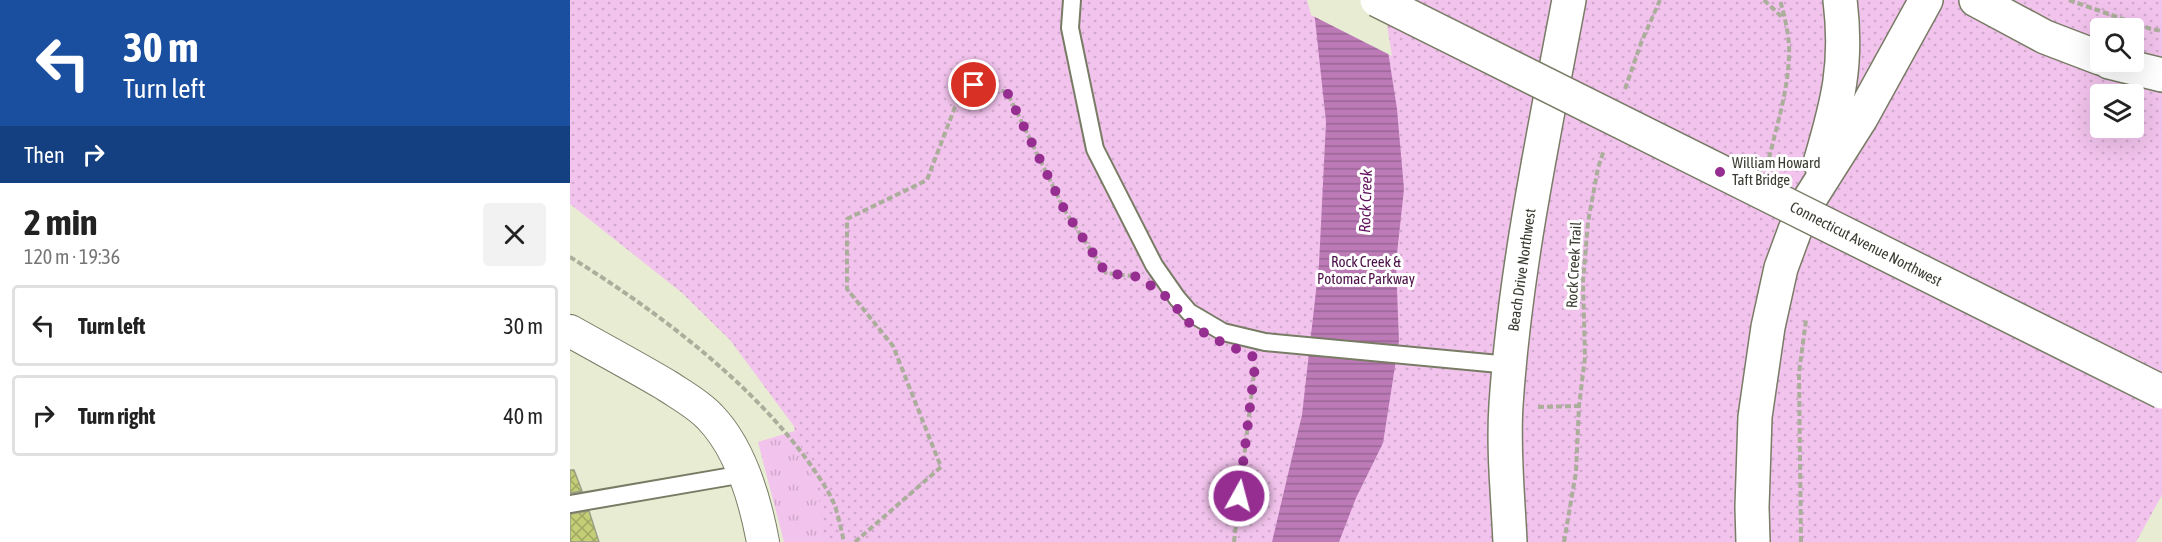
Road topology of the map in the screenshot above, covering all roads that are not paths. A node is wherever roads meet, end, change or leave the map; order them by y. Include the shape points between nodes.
1 (1072, 0) edge
2 (1377, 0) edge
3 (1569, 0) edge
4 (1840, 0) edge
5 (1926, 0) edge
6 (1976, 0) edge
7 (2090, 54) edge
8 (2144, 71) edge
9 (2162, 75) edge
10 (1810, 197) junction
11 (570, 332) edge
12 (1510, 365) junction
13 (2162, 392) edge
14 (744, 474) junction
15 (570, 504) edge
16 (763, 542) edge
17 (1510, 542) edge
18 (1753, 542) edge

1 - 12 lane via 1070,28 1095,149 1154,266 1190,312 1223,332 1265,342
2 - 13 main road, Connecticut Avenue Northwest, bridge
3 - 12 main road, Beach Drive Northwest via 1524,252
4 - 10 main road via 1844,29 1838,103
5 - 10 main road via 1861,118
6 - 7 main road via 2045,37
8 - 9 main road
10 - 18 main road via 1781,268 1768,327 1755,417
11 - 14 street via 702,410 730,443
12 - 17 main road, Beach Drive Northwest via 1506,408
14 - 15 lane
14 - 16 street

